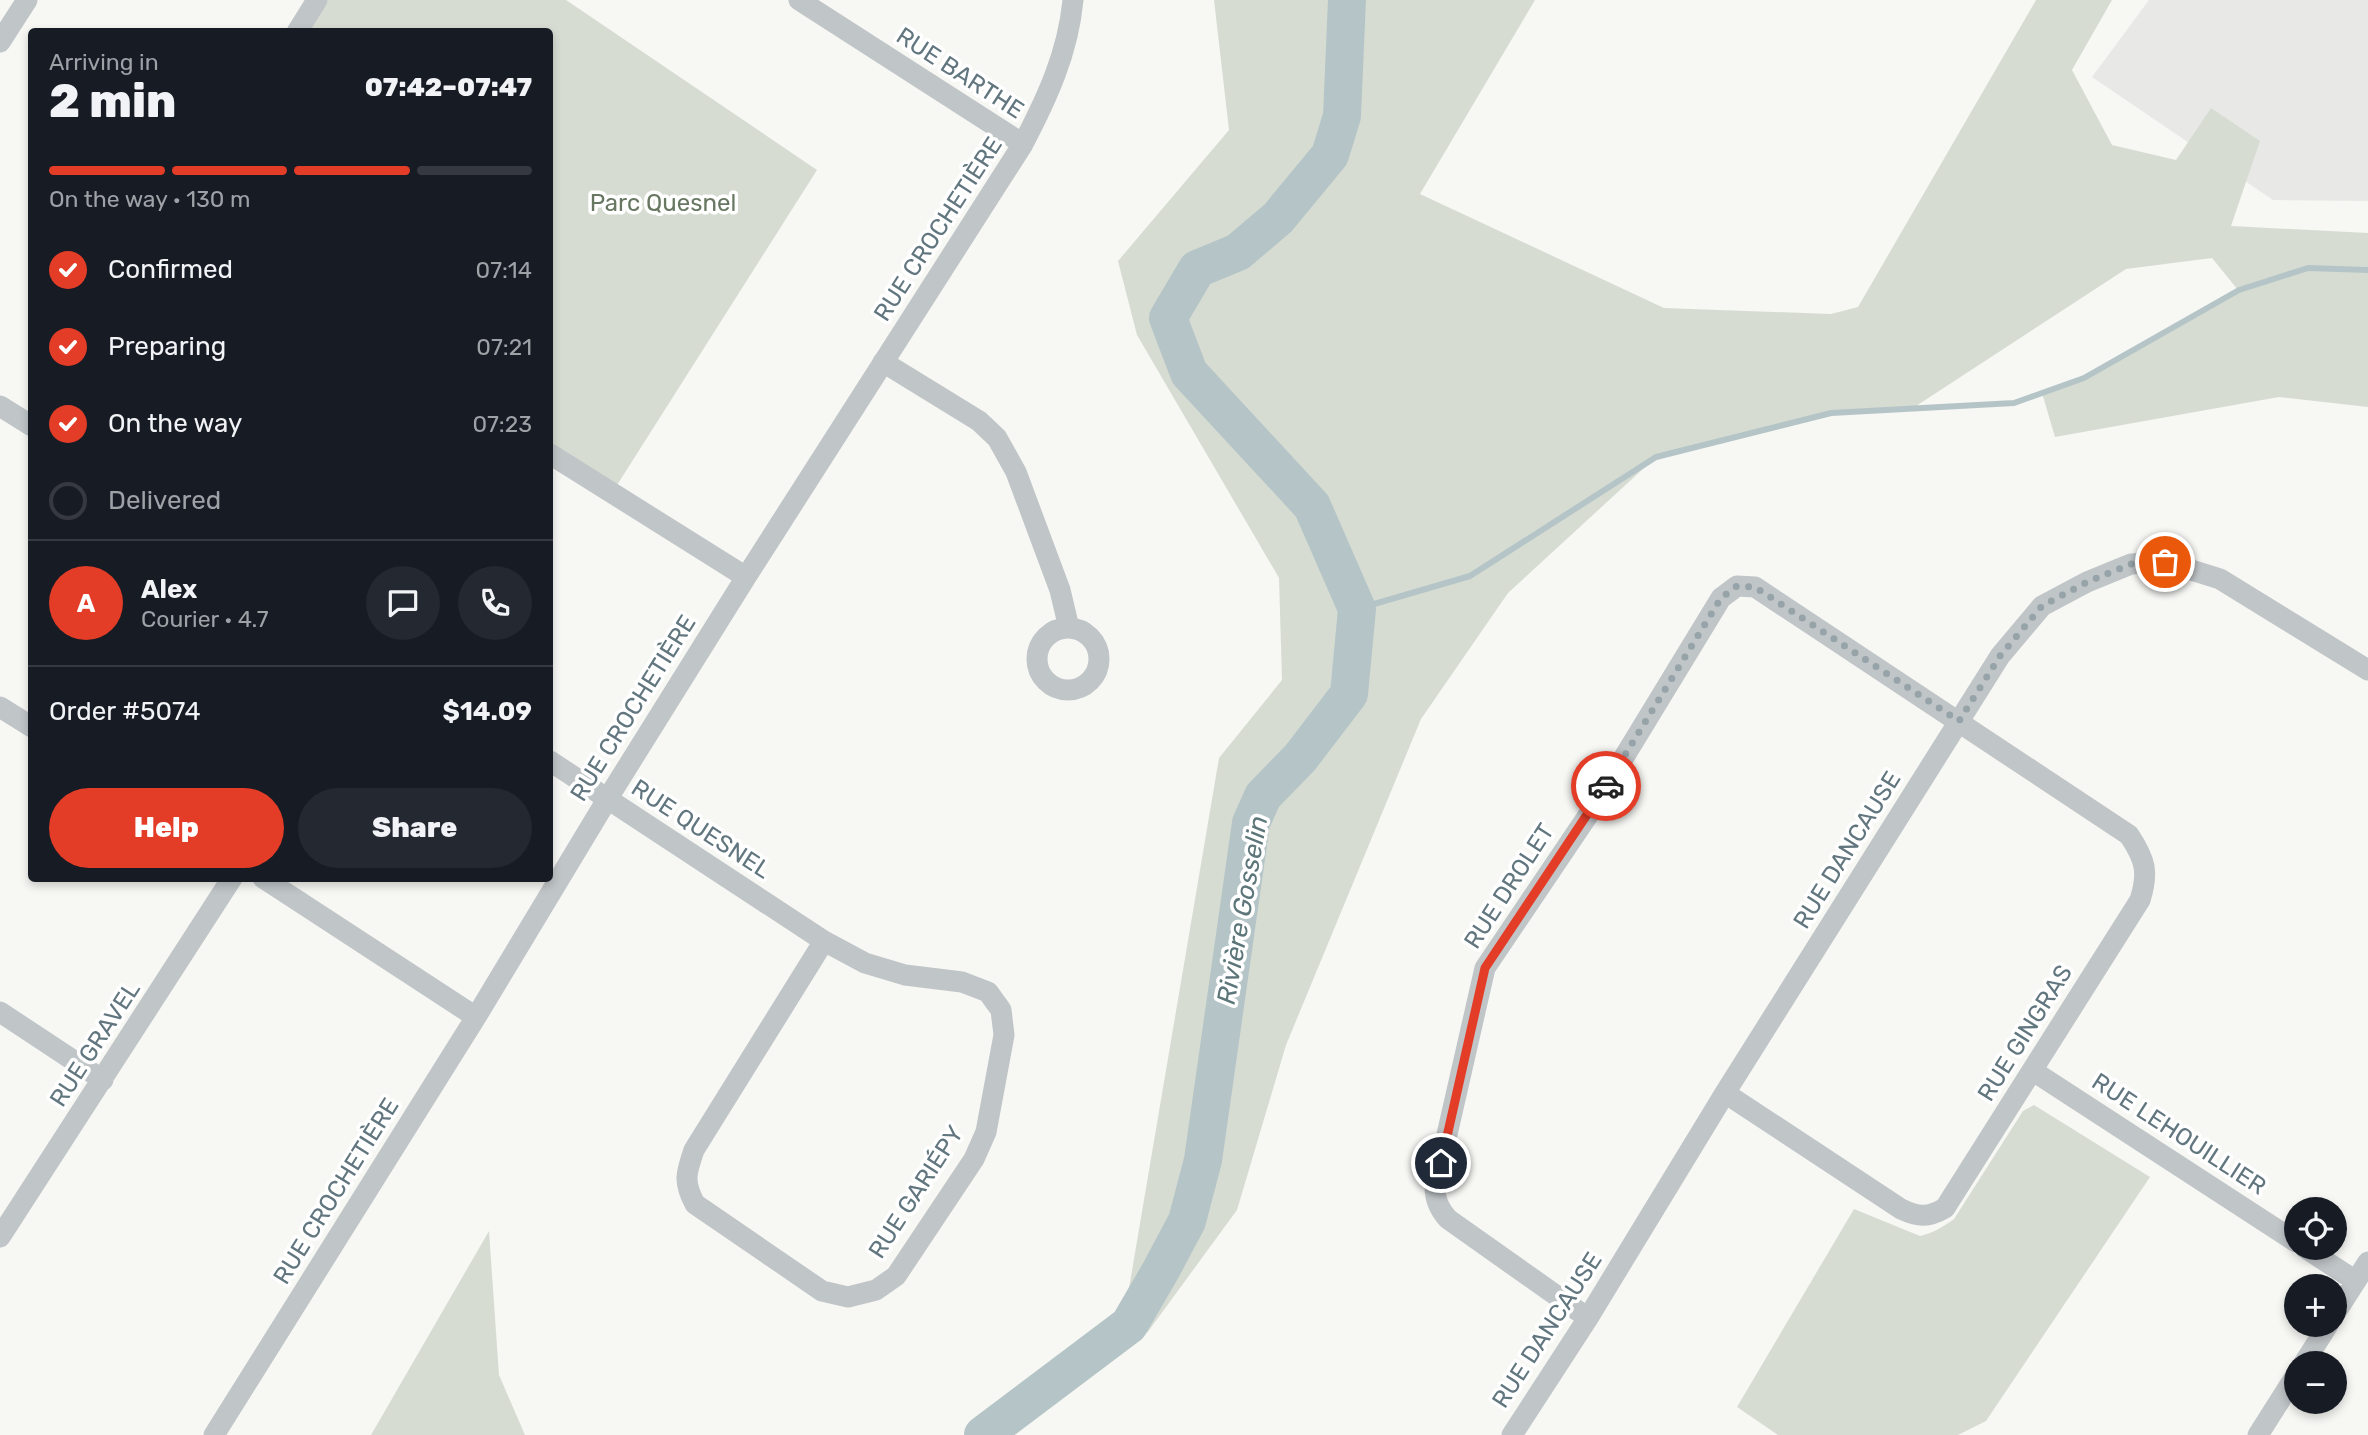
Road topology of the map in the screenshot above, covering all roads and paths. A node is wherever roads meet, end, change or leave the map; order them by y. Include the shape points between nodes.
1 (27, 0) edge
2 (317, 0) edge
3 (799, 0) edge
4 (1073, 0) edge
5 (300, 28) edge
6 (0, 42) edge
7 (1023, 144) junction
8 (883, 362) junction
9 (0, 406) edge
10 (28, 424) edge
11 (553, 456) edge
12 (746, 577) junction
13 (1069, 628) dead end
14 (2368, 670) edge
15 (0, 707) edge
16 (1959, 721) junction
17 (28, 724) edge
18 (553, 763) edge
19 (608, 798) junction
20 (229, 882) edge
21 (269, 882) edge
22 (824, 941) junction
23 (0, 1012) edge
24 (476, 1017) junction
25 (2034, 1071) junction
26 (103, 1080) junction
27 (1726, 1093) junction
28 (2284, 1234) edge
29 (0, 1237) edge
30 (2324, 1260) edge
31 (2368, 1262) edge
32 (2356, 1281) junction
33 (2347, 1295) edge
34 (1588, 1318) junction
35 (2284, 1395) edge
36 (214, 1435) edge
37 (1511, 1435) edge
38 (2258, 1435) edge

1 - 6 street
2 - 5 street
3 - 7 street, RUE BARTHE
4 - 7 street, RUE CROCHETIÈRE via 1071,27 1059,67
7 - 8 street, RUE CROCHETIÈRE
8 - 12 street, RUE CROCHETIÈRE
8 - 13 street via 979,421 997,438 1016,472 1060,590
9 - 10 street
11 - 12 street
12 - 19 street, RUE CROCHETIÈRE
14 - 16 street, RUE DANCAUSE via 2220,579 2165,562 2131,564 2042,606 2000,656
15 - 17 street
16 - 25 street, RUE GINGRAS via 2129,835 2142,855 2146,880 2140,900
16 - 27 street, RUE DANCAUSE
16 - 34 street, RUE DROLET via 1755,587 1737,586 1721,598 1593,808 1485,968 1435,1196 1448,1219
18 - 19 street, RUE QUESNEL
19 - 22 street, RUE QUESNEL
19 - 24 street, RUE CROCHETIÈRE
20 - 26 street, RUE GRAVEL
21 - 24 street
22 - 22 street, RUE GARIÉPY via 865,963 905,975 962,982 988,992 1001,1010 1004,1035 986,1132 974,1159 896,1276 876,1290 849,1297 822,1292 695,1204 687,1188 694,1150
23 - 26 street
24 - 36 street, RUE CROCHETIÈRE
25 - 27 street, RUE GINGRAS via 1945,1208 1931,1216 1901,1209
25 - 28 street, RUE LEHOUILLIER
26 - 29 street, RUE GRAVEL
27 - 34 street, RUE DANCAUSE
30 - 32 street
31 - 32 street
32 - 33 street
34 - 37 street, RUE DANCAUSE
35 - 38 street

